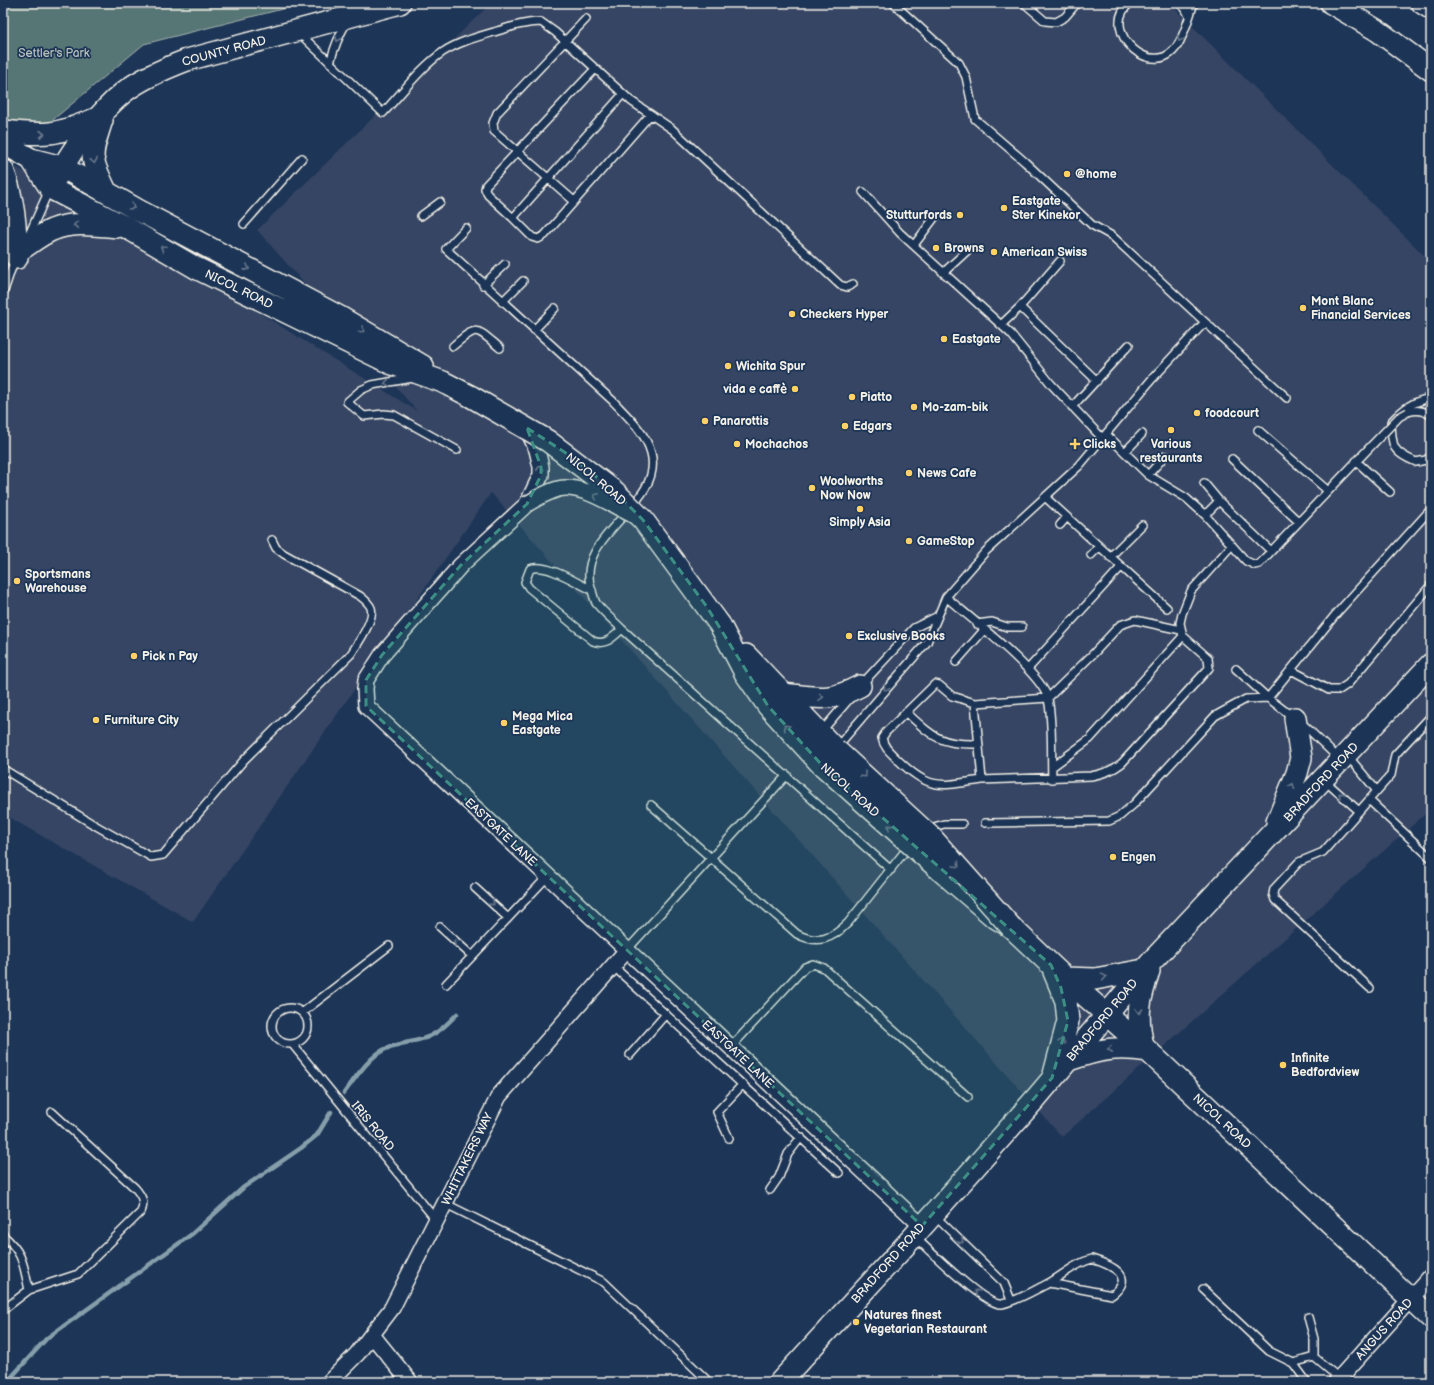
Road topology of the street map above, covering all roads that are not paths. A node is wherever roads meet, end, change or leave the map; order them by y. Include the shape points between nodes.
1 (400, 3) edge
2 (893, 3) edge
3 (1024, 3) edge
4 (1077, 3) edge
5 (1179, 3) edge
6 (1194, 3) edge
7 (1331, 3) edge
8 (1423, 3) edge
9 (1126, 4) edge
10 (1431, 8) edge
11 (351, 16) junction
12 (1189, 16) junction
13 (586, 19) dead end
14 (297, 31) junction
15 (564, 41) junction
16 (330, 63) junction
17 (595, 69) junction
18 (1431, 70) edge
19 (623, 94) junction
20 (103, 114) junction
21 (650, 115) junction
22 (3, 131) edge
23 (3, 142) edge
24 (518, 152) junction
25 (302, 158) dead end
26 (31, 159) junction
27 (62, 167) junction
28 (3, 170) edge
29 (547, 178) junction
30 (50, 188) junction
31 (106, 191) junction
32 (863, 192) dead end
33 (574, 201) junction
34 (440, 202) dead end
35 (421, 216) dead end
36 (935, 217) dead end
37 (513, 218) junction
38 (244, 224) dead end
39 (466, 228) dead end
40 (129, 229) junction
41 (914, 245) junction
42 (969, 250) dead end
43 (17, 259) junction
44 (1060, 262) dead end
45 (505, 264) dead end
46 (943, 273) junction
47 (3, 277) edge
48 (523, 281) dead end
49 (853, 284) dead end
50 (484, 285) junction
51 (3, 294) edge
52 (502, 302) junction
53 (1020, 307) junction
54 (555, 308) dead end
55 (1205, 322) junction
56 (1001, 325) junction
57 (534, 330) junction
58 (1129, 345) dead end
59 (453, 346) dead end
60 (500, 348) dead end
61 (430, 378) junction
62 (1097, 381) junction
63 (1287, 398) dead end
64 (1431, 398) edge
65 (1072, 407) junction
66 (1431, 415) edge
67 (527, 428) junction
68 (1258, 430) dead end
69 (1142, 434) dead end
70 (1104, 436) junction
71 (457, 450) dead end
72 (1124, 452) junction
73 (1165, 456) dead end
74 (1431, 456) edge
75 (1232, 459) dead end
76 (1356, 461) junction
77 (1148, 475) junction
78 (1204, 483) dead end
79 (1327, 490) junction
80 (1390, 492) dead end
81 (1045, 497) junction
82 (1219, 501) junction
83 (527, 504) junction
84 (1431, 509) edge
85 (1205, 515) junction
86 (1067, 517) junction
87 (643, 520) junction
88 (1299, 522) junction
89 (1060, 525) dead end
90 (1142, 525) dead end
91 (272, 540) dead end
92 (1232, 544) junction
93 (1099, 547) junction
94 (1271, 551) junction
95 (1091, 555) dead end
96 (1110, 557) junction
97 (1122, 567) junction
98 (1431, 585) edge
99 (592, 590) junction
100 (946, 597) junction
101 (1167, 608) dead end
102 (938, 616) junction
103 (977, 624) junction
104 (720, 625) junction
105 (1022, 627) dead end
106 (622, 629) junction
107 (984, 630) junction
108 (1182, 633) junction
109 (956, 662) dead end
110 (1431, 664) edge
111 (1028, 669) junction
112 (1236, 669) dead end
113 (1291, 670) junction
114 (860, 686) junction
115 (782, 694) junction
116 (1048, 698) junction
117 (1268, 698) junction
118 (975, 703) junction
119 (906, 712) junction
120 (1295, 718) junction
121 (1430, 719) edge
122 (813, 740) junction
123 (978, 744) junction
124 (827, 756) junction
125 (1344, 758) junction
126 (1052, 767) junction
127 (3, 769) edge
128 (787, 775) junction
129 (1052, 779) junction
130 (982, 780) junction
131 (1323, 780) junction
132 (1377, 791) junction
133 (1369, 800) junction
134 (651, 805) dead end
135 (1359, 811) junction
136 (985, 823) dead end
137 (962, 824) dead end
138 (1271, 835) junction
139 (712, 858) junction
140 (1431, 858) edge
141 (891, 870) junction
142 (548, 876) junction
143 (475, 888) dead end
144 (508, 918) junction
145 (440, 927) dead end
146 (389, 946) dead end
147 (627, 950) junction
148 (472, 956) junction
149 (1148, 965) junction
150 (613, 966) junction
151 (1058, 972) junction
152 (446, 984) dead end
153 (1370, 988) dead end
154 (303, 1012) junction
155 (666, 1014) junction
156 (1107, 1016) junction
157 (293, 1045) junction
158 (731, 1047) junction
159 (1146, 1049) junction
160 (630, 1055) dead end
161 (1067, 1062) junction
162 (1052, 1078) junction
163 (743, 1084) junction
164 (968, 1097) dead end
165 (52, 1112) dead end
166 (802, 1137) junction
167 (729, 1138) dead end
168 (839, 1173) dead end
169 (770, 1190) dead end
170 (446, 1204) junction
171 (436, 1220) junction
172 (923, 1225) junction
173 (3, 1235) edge
174 (1431, 1276) edge
175 (1049, 1283) junction
176 (1204, 1289) dead end
177 (29, 1290) junction
178 (1011, 1300) junction
179 (1411, 1300) junction
180 (3, 1310) edge
181 (1308, 1317) dead end
182 (1431, 1318) edge
183 (372, 1335) junction
184 (1314, 1357) junction
185 (1293, 1363) junction
186 (1337, 1380) edge
187 (328, 1382) edge
188 (410, 1382) edge
189 (709, 1382) edge
190 (780, 1382) edge
191 (1307, 1382) edge

1 - 11 main road, COUNTY ROAD
2 - 55 lane via 962,68 975,119 1092,225 1112,236
3 - 4 lane via 1045,21 1056,22 1065,17
5 - 12 lane
6 - 12 lane
7 - 18 main road via 1378,31
8 - 10 highway
12 -> 9 lane via 1180,42 1171,52 1160,58 1151,58 1142,56 1124,39 1119,19
11 - 14 main road, COUNTY ROAD
11 -> 16 lane via 340,34
13 - 15 lane
14 - 16 lane
14 - 20 main road, COUNTY ROAD via 174,65 125,92
15 - 16 lane via 541,22 532,22 463,42 443,52 428,65 383,113
15 - 17 lane
15 - 24 lane via 497,113 493,123 494,131
17 - 19 lane
17 - 24 lane
19 - 21 lane
19 - 29 lane
22 -> 20 main road via 48,134 68,130
20 - 27 main road, COUNTY ROAD via 79,141
20 -> 31 main road via 92,152 93,165
21 - 33 lane
21 - 49 lane via 672,130 840,286 847,287
23 - 26 main road
24 - 29 lane
24 - 37 lane via 485,189 488,195
25 - 38 lane
26 - 27 main road, NICOL ROAD
26 - 30 main road
27 - 30 main road, COUNTY ROAD
27 - 31 main road, NICOL ROAD
28 - 43 main road via 14,215
29 - 33 lane
29 - 37 lane
30 - 40 main road, NICOL ROAD
30 - 43 lane
31 -> 61 main road, NICOL ROAD via 420,363
32 - 41 lane
33 - 37 lane via 545,235 538,239 532,237
34 - 35 lane
36 - 41 lane
39 - 50 lane via 446,249
40 -> 43 main road via 92,224 52,230
61 -> 40 main road, NICOL ROAD via 390,363 239,290
41 - 46 lane
42 - 46 lane
43 - 47 lane
43 - 51 lane
44 - 53 lane
45 - 50 lane
46 - 56 lane
48 - 52 lane
50 - 52 lane
52 - 57 lane
53 - 56 lane
53 - 62 lane
54 - 57 lane
55 - 63 lane
55 - 70 lane
56 - 65 lane
57 - 99 lane via 613,401 637,428 651,451 652,470 647,486 595,553 589,574
58 - 62 lane
59 - 60 lane via 475,330
61 - 67 main road, NICOL ROAD, bridge via 472,397
61 -> 71 lane via 372,386 361,390 347,402 364,416 394,415
62 - 65 lane
64 - 74 lane via 1404,408 1391,422 1392,442 1400,454 1416,462
65 - 70 lane
66 - 76 lane, bridge via 1416,409 1399,417
83 -> 67 street, bridge via 541,475 536,450
67 - 87 main road, NICOL ROAD, bridge via 614,491
68 - 79 lane
69 - 72 lane
70 - 72 lane
70 - 81 lane via 1079,466
72 - 77 lane
73 - 77 lane
75 - 88 lane
76 - 79 lane
76 - 80 lane
77 - 85 lane via 1186,498
78 - 82 lane
79 - 88 lane
81 - 86 lane
81 - 100 lane via 986,551
82 - 85 lane
82 - 94 lane
87 -> 83 street, EASTGATE LANE, bridge via 585,491 570,488 550,492
83 - 142 street, EASTGATE LANE via 461,565 377,661 366,680 366,706
84 - 113 lane via 1336,614
85 - 92 lane
86 - 89 lane
86 - 93 lane
87 - 104 main road, NICOL ROAD, bridge
88 - 94 lane
90 - 96 lane
91 - 127 lane via 276,548 284,554 363,599 372,609 372,614 361,640 350,654 244,760 163,855 151,857
92 - 94 lane via 1246,560 1255,565
92 - 108 lane via 1191,591 1182,614
93 - 95 lane
93 - 96 lane
96 - 97 lane
97 - 101 lane
97 - 111 lane
98 - 113 lane via 1348,684 1339,690 1329,690
99 - 106 lane via 596,602
99 - 106 lane via 547,568 537,566 526,574 525,582 529,588 593,641 600,644 606,642
100 - 102 lane
100 - 103 lane
102 - 114 lane via 914,628
102 -> 124 lane via 927,642
103 - 105 lane via 992,622 1007,627
103 - 107 lane
104 - 115 main road, NICOL ROAD
122 -> 104 main road, NICOL ROAD via 768,706 745,673
106 - 128 lane
107 - 109 lane
107 - 111 lane
108 - 116 lane via 1136,620 1120,625
108 - 126 lane via 1090,739
108 - 129 lane via 1205,654 1210,662 1207,671 1114,769 1102,775
110 - 125 main road, BRADFORD ROAD
111 - 116 lane
112 - 117 lane
113 - 117 lane
115 -> 114 main road via 832,698
114 - 122 lane
115 - 122 main road, NICOL ROAD
116 - 118 lane
116 - 126 lane
117 - 120 lane
117 - 136 lane via 1246,699 1215,716 1134,804 1110,821
118 - 119 lane via 952,696 935,684
118 - 123 lane
119 - 123 lane via 940,740 959,745
119 - 130 lane via 882,738 888,751 913,775 923,781 940,785
120 - 125 lane
138 -> 120 main road via 1301,758
121 - 132 lane via 1395,755 1391,775
122 - 124 main road, NICOL ROAD
123 - 130 lane
124 - 151 main road, NICOL ROAD, bridge via 940,871 993,916 1011,927
125 - 131 main road, BRADFORD ROAD
125 - 132 lane
126 - 129 lane
128 - 139 lane
128 - 141 lane
129 - 130 lane
135 -> 131 lane
131 - 138 main road, BRADFORD ROAD
132 - 133 lane
133 - 135 lane
133 - 140 lane
134 - 139 lane
135 - 153 lane via 1323,852 1299,862 1274,889 1273,894 1275,900
137 - 141 lane via 935,826 917,837
138 - 149 main road, BRADFORD ROAD
139 - 141 lane via 797,934 814,940 837,934
139 - 147 lane
142 - 144 lane
142 - 147 street, EASTGATE LANE
143 -> 144 lane
144 - 148 lane
148 -> 145 lane
146 - 154 lane
147 - 150 street, WHITTAKERS WAY
147 - 158 street, EASTGATE LANE
148 - 152 lane
151 -> 149 main road via 1095,979
149 - 156 main road, BRADFORD ROAD
149 -> 159 main road via 1139,1000 1139,1026
150 - 155 lane
150 - 170 street, WHITTAKERS WAY via 499,1096
151 - 156 main road, NICOL ROAD
162 -> 151 main road via 1068,1021 1066,1001
154 - 157 lane via 308,1023 307,1032
154 - 157 lane via 291,1008 283,1009 277,1013 272,1024 275,1035 283,1042
155 - 160 lane
155 - 163 lane
156 - 159 main road, NICOL ROAD
156 - 161 main road, BRADFORD ROAD
157 - 171 lane, IRIS ROAD
158 - 164 lane via 805,967 813,964 824,968
158 - 172 street, EASTGATE LANE
159 -> 161 main road via 1108,1048
159 - 179 main road, NICOL ROAD
161 - 162 main road, BRADFORD ROAD
162 - 172 main road, BRADFORD ROAD
163 - 166 lane
163 - 167 lane via 717,1112
165 - 177 lane via 134,1188 143,1201 143,1206 141,1212 78,1274
166 - 168 lane
166 - 169 lane via 788,1154
170 - 171 street, WHITTAKERS WAY
170 - 189 lane via 604,1282
171 - 183 street, WHITTAKERS WAY via 392,1308
172 -> 178 lane via 1004,1283
178 -> 172 lane via 1001,1304 986,1300
172 - 190 main road, BRADFORD ROAD
173 - 177 lane via 16,1247 21,1257
174 - 179 street, ANGUS ROAD
175 - 175 lane via 1069,1269 1092,1259 1116,1269 1124,1284 1112,1295
175 - 178 lane
176 - 185 lane via 1269,1351
177 - 180 lane
179 - 182 main road, NICOL ROAD
179 - 186 street, ANGUS ROAD
181 - 184 lane
183 - 187 street, WHITTAKERS WAY via 357,1354
183 - 188 street
184 - 185 lane
184 - 186 lane
185 - 191 lane

